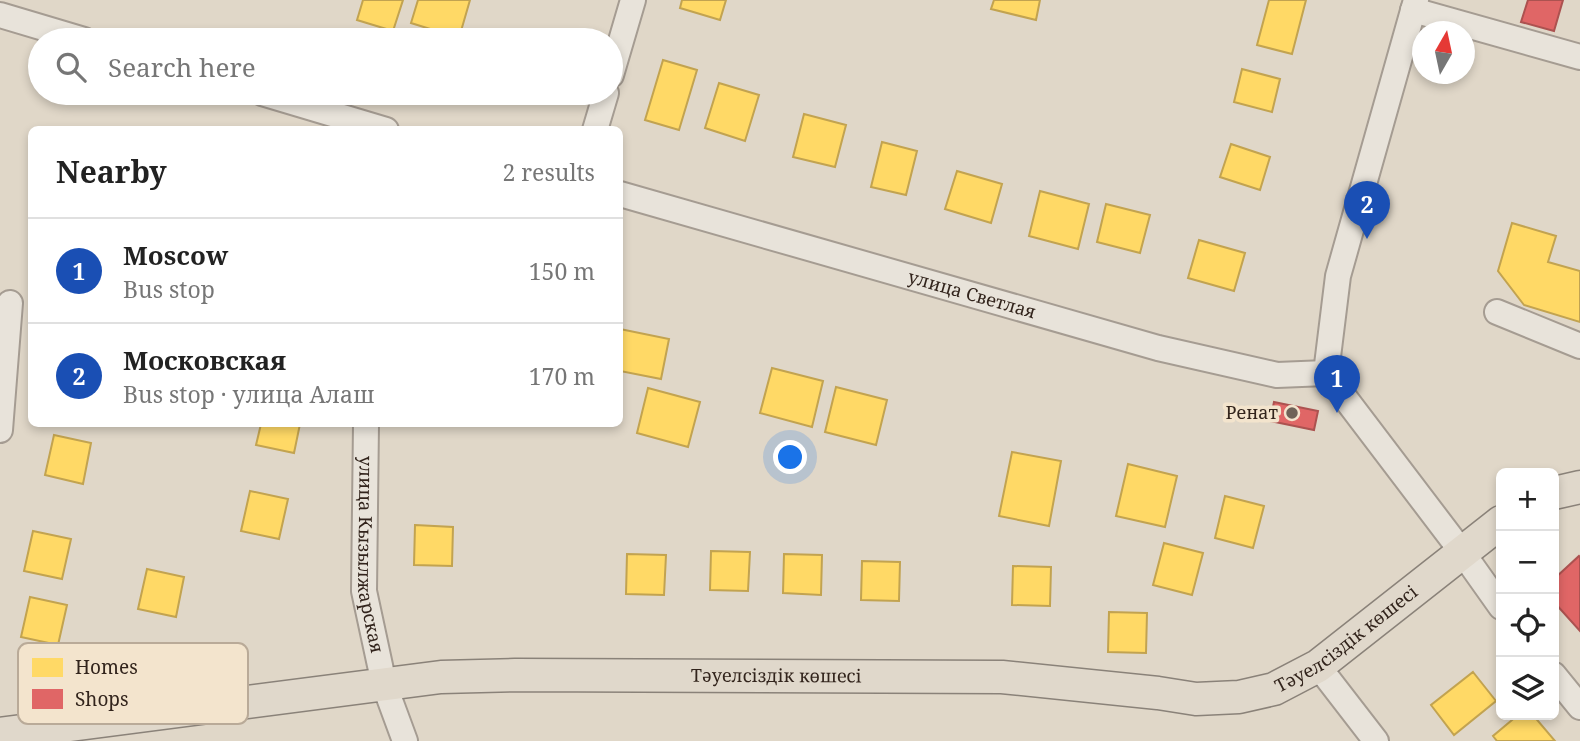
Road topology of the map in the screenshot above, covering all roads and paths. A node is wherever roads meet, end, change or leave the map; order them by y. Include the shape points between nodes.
1 (633, 0) edge
2 (1415, 5) edge
3 (0, 15) edge
4 (44, 28) edge
5 (623, 34) edge
6 (1580, 57) edge
7 (302, 105) edge
8 (602, 105) edge
9 (372, 126) edge
10 (596, 126) edge
11 (623, 195) edge
12 (10, 303) dead end
13 (1497, 312) dead end
14 (1580, 346) edge
15 (1326, 373) junction
16 (366, 427) edge
17 (0, 430) edge
18 (1580, 487) edge
19 (1559, 492) edge
20 (1496, 526) edge
21 (1462, 552) junction
22 (1496, 600) edge
23 (1318, 666) junction
24 (1559, 681) edge
25 (384, 684) junction
26 (248, 702) edge
27 (1580, 707) edge
28 (77, 724) edge
29 (0, 734) edge
30 (405, 741) edge
31 (1376, 741) edge

1 - 5 street
2 - 6 street
2 - 15 street via 1338,276
3 - 4 street
7 - 9 street
8 - 10 street
11 - 15 street, улица Светлая via 1158,348 1277,375
12 - 17 street
13 - 14 street
15 - 21 street
16 - 25 street, улица Кызылжарская via 364,591
18 - 19 main road
20 - 21 main road, Тәуелсіздік көшесі
21 - 22 street
21 - 23 main road, Тәуелсіздік көшесі
23 - 25 main road, Тәуелсіздік көшесі via 1273,689 1196,699 1002,677 515,675
23 - 31 street
24 - 27 street
25 - 26 main road, Тәуелсіздік көшесі
25 - 30 street, улица Кызылжарская
28 - 29 main road, Тәуелсіздік көшесі

